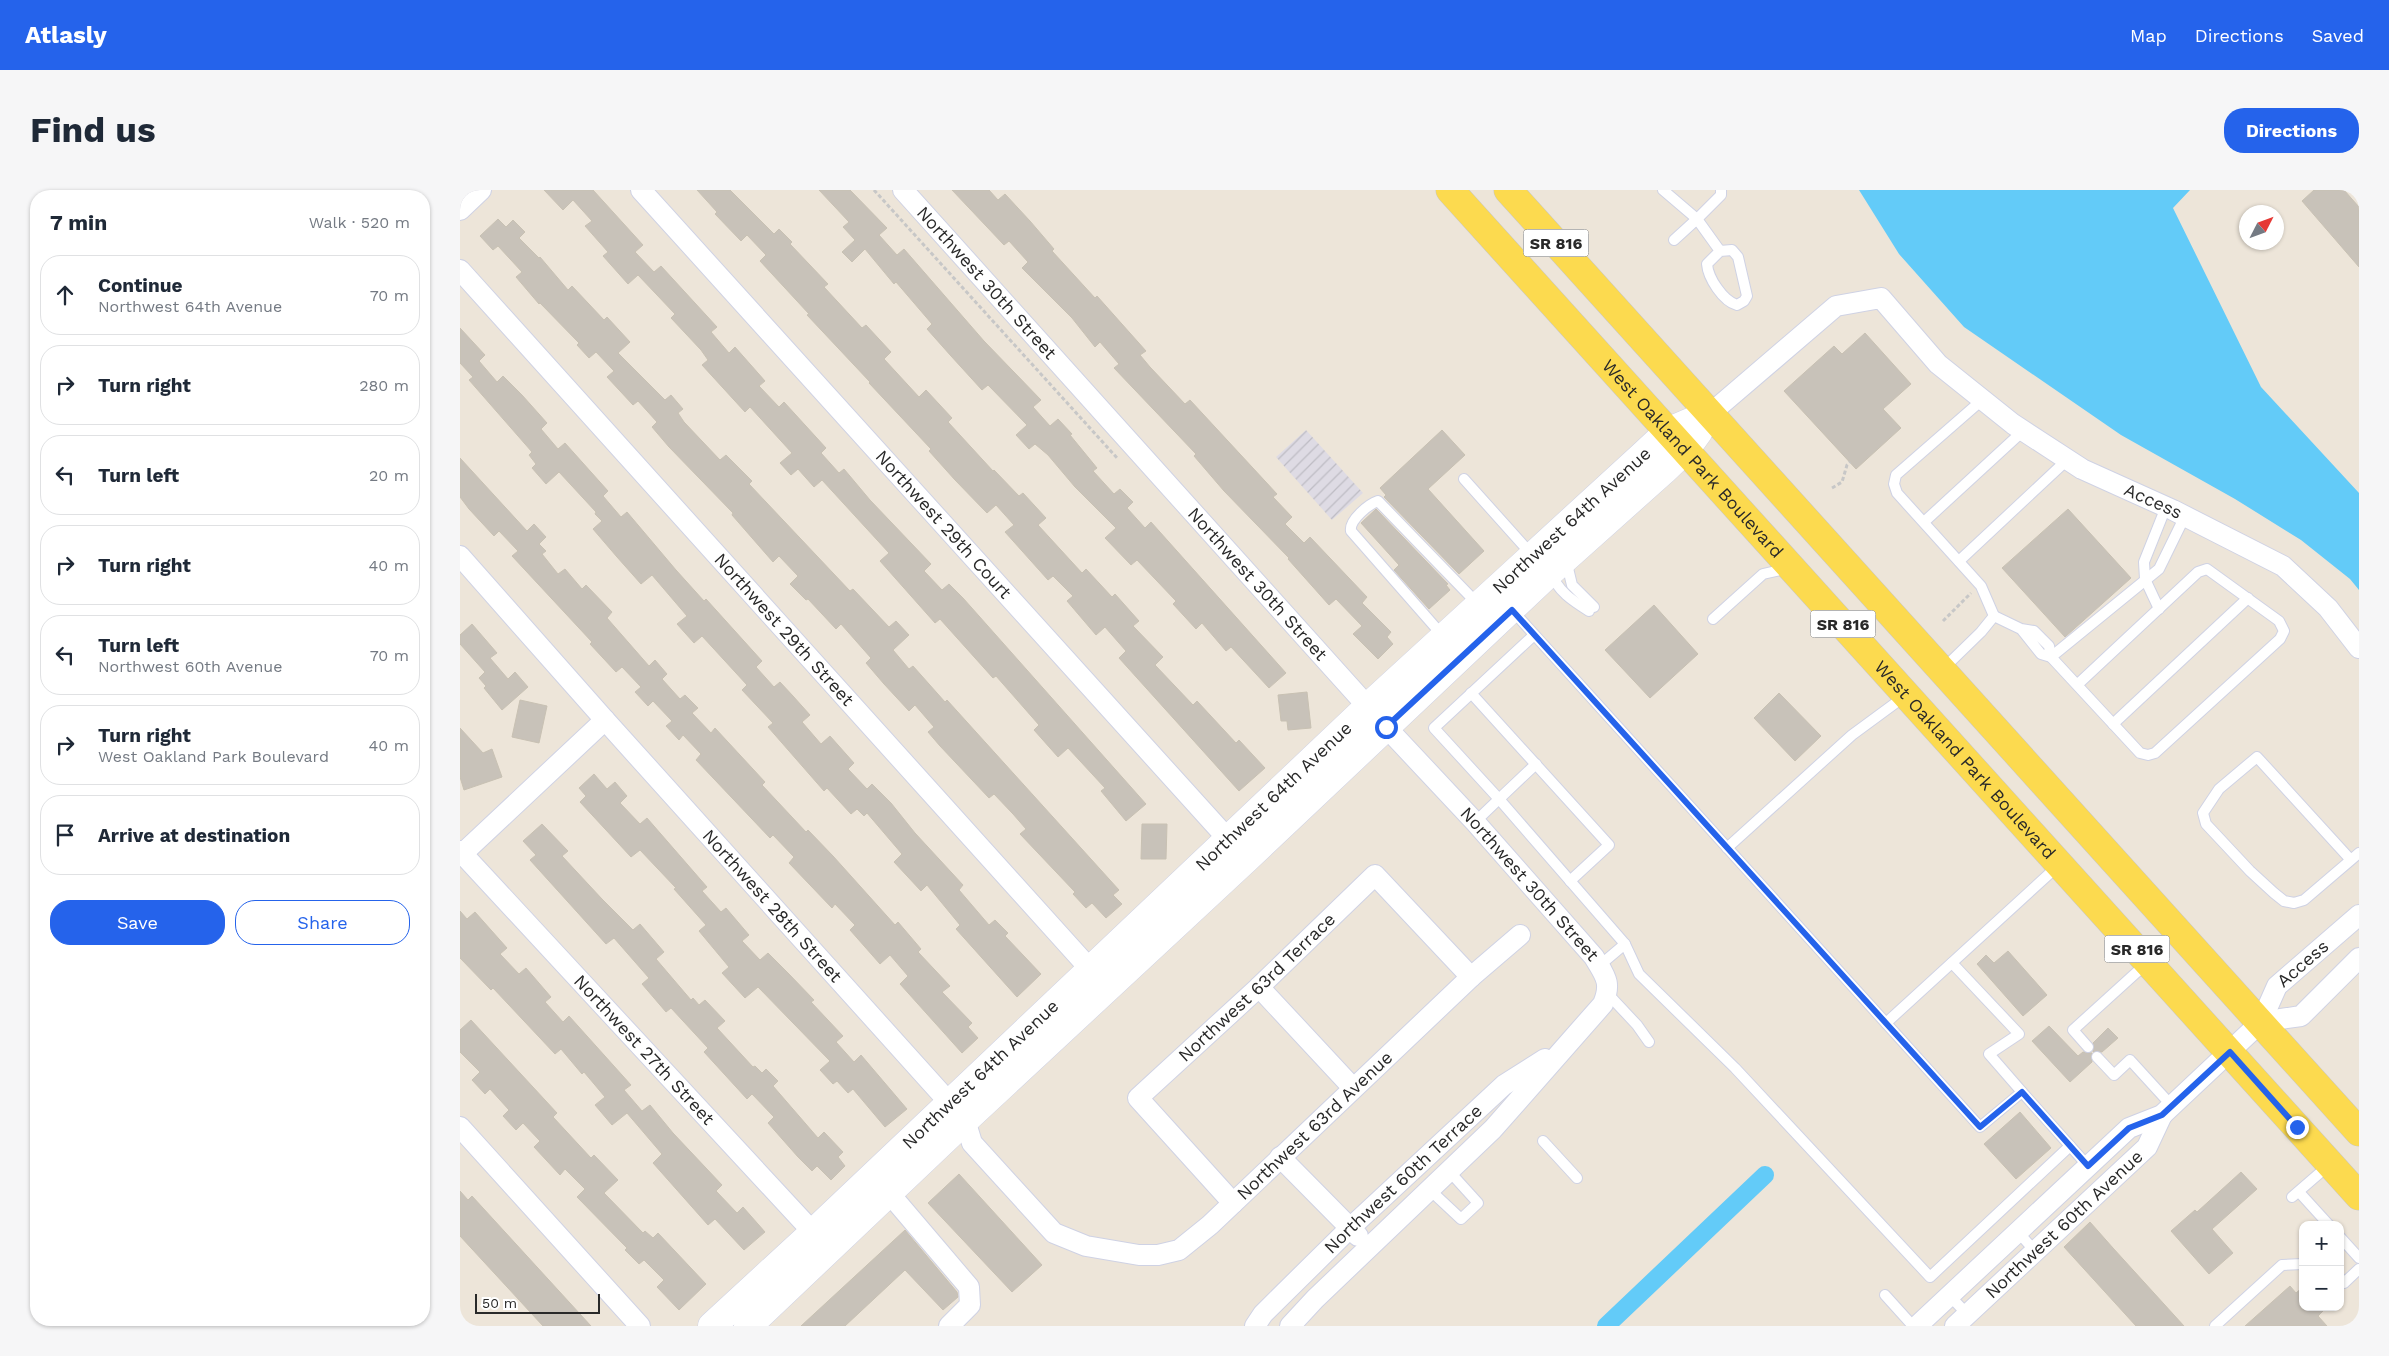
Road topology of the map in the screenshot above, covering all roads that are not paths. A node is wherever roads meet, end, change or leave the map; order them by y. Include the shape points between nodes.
1 (481, 190) edge
2 (641, 190) edge
3 (903, 190) edge
4 (1450, 190) edge
5 (1508, 190) edge
6 (1663, 190) edge
7 (1721, 190) edge
8 (460, 210) edge
9 (1697, 219) junction
10 (1674, 240) dead end
11 (1720, 251) junction
12 (460, 270) edge
13 (1982, 400) junction
14 (1712, 413) junction
15 (2023, 431) junction
16 (1677, 440) junction
17 (2067, 460) junction
18 (1464, 479) dead end
19 (2166, 507) junction
20 (2185, 516) junction
21 (1924, 522) junction
22 (1551, 555) junction
23 (460, 556) edge
24 (1959, 561) junction
25 (1791, 567) junction
26 (2146, 579) junction
27 (2248, 598) junction
28 (1519, 603) junction
29 (1476, 608) junction
30 (2159, 609) junction
31 (1994, 616) junction
32 (1713, 619) dead end
33 (1534, 635) junction
34 (1444, 637) junction
35 (2359, 648) edge
36 (2051, 657) junction
37 (1942, 669) junction
38 (2077, 685) junction
39 (1472, 693) junction
40 (1907, 694) junction
41 (1368, 706) junction
42 (604, 720) junction
43 (2113, 724) junction
44 (1386, 727) junction
45 (1536, 764) junction
46 (1499, 799) junction
47 (1475, 822) junction
48 (1228, 839) junction
49 (1728, 848) junction
50 (2359, 853) edge
51 (461, 854) edge
52 (1246, 859) junction
53 (2350, 860) junction
54 (2060, 864) junction
55 (1570, 880) junction
56 (2359, 915) edge
57 (1520, 935) dead end
58 (1626, 944) junction
59 (2359, 958) edge
60 (2148, 962) junction
61 (1952, 963) junction
62 (1471, 977) junction
63 (1099, 979) junction
64 (1605, 980) junction
65 (1259, 987) junction
66 (2261, 1022) junction
67 (1886, 1023) junction
68 (1649, 1042) dead end
69 (1564, 1047) junction
70 (2088, 1047) dead end
71 (2230, 1052) junction
72 (2097, 1057) dead end
73 (1353, 1088) junction
74 (2022, 1092) junction
75 (958, 1111) junction
76 (2167, 1111) junction
77 (460, 1127) edge
78 (2359, 1132) edge
79 (1544, 1141) dead end
80 (2070, 1146) junction
81 (1280, 1157) junction
82 (2330, 1164) junction
83 (2088, 1166) junction
84 (1412, 1170) junction
85 (1449, 1171) junction
86 (1577, 1178) dead end
87 (1430, 1190) junction
88 (889, 1193) junction
89 (2359, 1196) edge
90 (1233, 1203) junction
91 (2325, 1221) edge
92 (1350, 1228) junction
93 (2018, 1232) junction
94 (821, 1242) junction
95 (2344, 1245) edge
96 (1086, 1246) joint
97 (1370, 1248) junction
98 (2036, 1251) junction
99 (2359, 1258) edge
100 (2299, 1264) edge
101 (2359, 1269) edge
102 (1992, 1274) junction
103 (2344, 1279) edge
104 (1885, 1295) dead end
105 (1949, 1295) junction
106 (1961, 1320) edge
107 (640, 1326) edge
108 (712, 1326) edge
109 (748, 1326) edge
110 (949, 1326) edge
111 (1255, 1326) edge
112 (1290, 1326) edge
113 (1915, 1326) edge
114 (2215, 1326) edge

1 - 8 street
2 - 48 street, Northwest 29th Court
3 - 41 street, Northwest 30th Street
4 - 16 main road, West Oakland Park Boulevard / SR 816
5 - 14 main road, SR 816
6 - 9 lane
7 - 9 lane
9 - 10 lane
9 - 11 lane
11 - 11 lane via 1707,264 1708,275 1737,306 1747,296 1738,257 1732,250
12 - 63 street, Northwest 29th Street
13 - 14 street, Access via 1938,364 1881,298 1836,306
13 - 15 street, Access
13 - 21 lane via 1896,475 1897,493
14 - 16 street, Northwest 64th Avenue
14 - 37 main road, SR 816
15 - 17 street, Access
15 - 21 lane
16 - 22 street, Northwest 64th Avenue
16 - 25 main road, West Oakland Park Boulevard / SR 816
17 - 19 street, Access
17 - 24 lane
18 - 22 lane
19 - 20 street, Access
19 - 26 lane via 2144,562
20 - 26 lane via 2159,569
20 - 35 street, Access via 2283,566 2328,608
21 - 24 lane
22 - 22 lane via 1554,582 1567,597 1592,609
22 - 28 street via 1534,572
22 - 29 street, Northwest 64th Avenue
23 - 42 street, Northwest 28th Street
24 - 31 lane via 1982,586
25 - 32 lane via 1763,574
25 - 40 main road, West Oakland Park Boulevard / SR 816
26 - 30 lane
26 - 36 lane
27 - 30 lane via 2207,569 2198,572
27 - 43 lane
27 - 43 lane via 2279,621 2284,631 2280,639 2155,753 2140,753
28 - 33 lane
28 - 44 street, Northwest 64th Avenue
29 - 34 street, Northwest 64th Avenue
29 - 34 lane via 1470,596 1378,501 1353,521 1351,531
30 - 38 lane
31 - 36 lane via 2021,629 2034,631 2049,646
31 - 37 lane
33 - 39 lane
33 - 49 lane
34 - 41 street, Northwest 64th Avenue
36 - 38 lane
37 - 66 main road, SR 816
38 - 43 lane
39 - 45 lane
39 - 46 lane via 1434,728
40 - 49 lane via 1852,735
40 - 54 main road, West Oakland Park Boulevard / SR 816
41 - 44 street, Northwest 30th Street
41 - 48 street, Northwest 64th Avenue
42 - 51 street
42 - 75 street, Northwest 28th Street
44 - 47 street, Northwest 30th Street
44 - 52 street, Northwest 64th Avenue
45 - 46 lane
45 - 55 lane via 1609,844
46 - 47 lane
46 - 55 lane
47 - 64 street, Northwest 30th Street via 1594,958
48 - 52 street, Northwest 29th Court
48 - 63 street, Northwest 64th Avenue
49 - 67 lane
50 - 53 lane
51 - 94 street, Northwest 27th Street
52 - 63 street, Northwest 64th Avenue
53 - 53 lane via 2304,900 2284,901 2250,871 2206,824 2203,813 2219,788 2257,757
54 - 60 main road, West Oakland Park Boulevard / SR 816
54 - 61 lane
55 - 58 lane
56 - 66 street, Access via 2277,986
57 - 62 street, Northwest 63rd Avenue
58 - 64 lane
58 - 80 lane via 1639,974 1735,1068 1930,1277
59 - 66 street, Access via 2301,1016
60 - 70 lane via 2073,1030
60 - 71 main road, West Oakland Park Boulevard / SR 816
61 - 67 lane
61 - 74 lane via 2019,1034 1989,1054
62 - 65 street, Northwest 63rd Terrace via 1375,875
62 - 73 street, Northwest 63rd Avenue
63 - 75 street, Northwest 64th Avenue
64 - 68 lane
64 - 69 street, Northwest 60th Terrace via 1603,1004
65 - 73 street
65 - 90 street, Northwest 63rd Terrace via 1138,1098
66 - 71 street, Access
66 - 78 main road, SR 816
67 - 74 lane via 1980,1127
69 - 84 street, Northwest 60th Terrace via 1504,1085
69 - 85 street, Northwest 60th Terrace via 1493,1129
71 - 76 street, Northwest 60th Avenue
71 - 82 main road, West Oakland Park Boulevard / SR 816
72 - 76 lane via 2114,1075 2130,1060
73 - 81 street, Northwest 63rd Avenue
74 - 80 lane
75 - 88 street, Northwest 64th Avenue
75 - 94 street, Northwest 64th Avenue
75 - 96 street, Northwest 28th Street via 972,1143 1054,1233
76 - 83 street, Northwest 60th Avenue via 2129,1128
76 - 98 street, Northwest 60th Avenue via 2147,1147
77 - 107 street
79 - 86 lane
80 - 83 lane
81 - 90 street, Northwest 63rd Avenue
81 - 92 street
82 - 89 main road, West Oakland Park Boulevard / SR 816
82 - 91 lane via 2296,1194
83 - 93 street, Northwest 60th Avenue
84 - 87 street
84 - 92 street, Northwest 60th Terrace
85 - 87 street, Northwest 60th Terrace
85 - 87 lane via 1478,1202 1461,1219
87 - 97 street, Northwest 60th Terrace
88 - 94 street, Northwest 64th Avenue
88 - 110 street via 969,1288 970,1305
90 - 96 street, Northwest 63rd Avenue via 1179,1250 1139,1255
92 - 97 street
92 - 111 street, Northwest 60th Terrace via 1263,1314
93 - 98 lane
93 - 102 street, Northwest 60th Avenue
94 - 108 street, Northwest 64th Avenue
94 - 109 street, Northwest 64th Avenue
95 - 99 lane
97 - 112 street, Northwest 60th Terrace
98 - 102 street, Northwest 60th Avenue
100 - 114 lane via 2282,1265
101 - 103 lane
102 - 105 street, Northwest 60th Avenue
102 - 106 street, Northwest 60th Avenue
104 - 113 lane
105 - 106 lane
105 - 113 street, Northwest 60th Avenue

